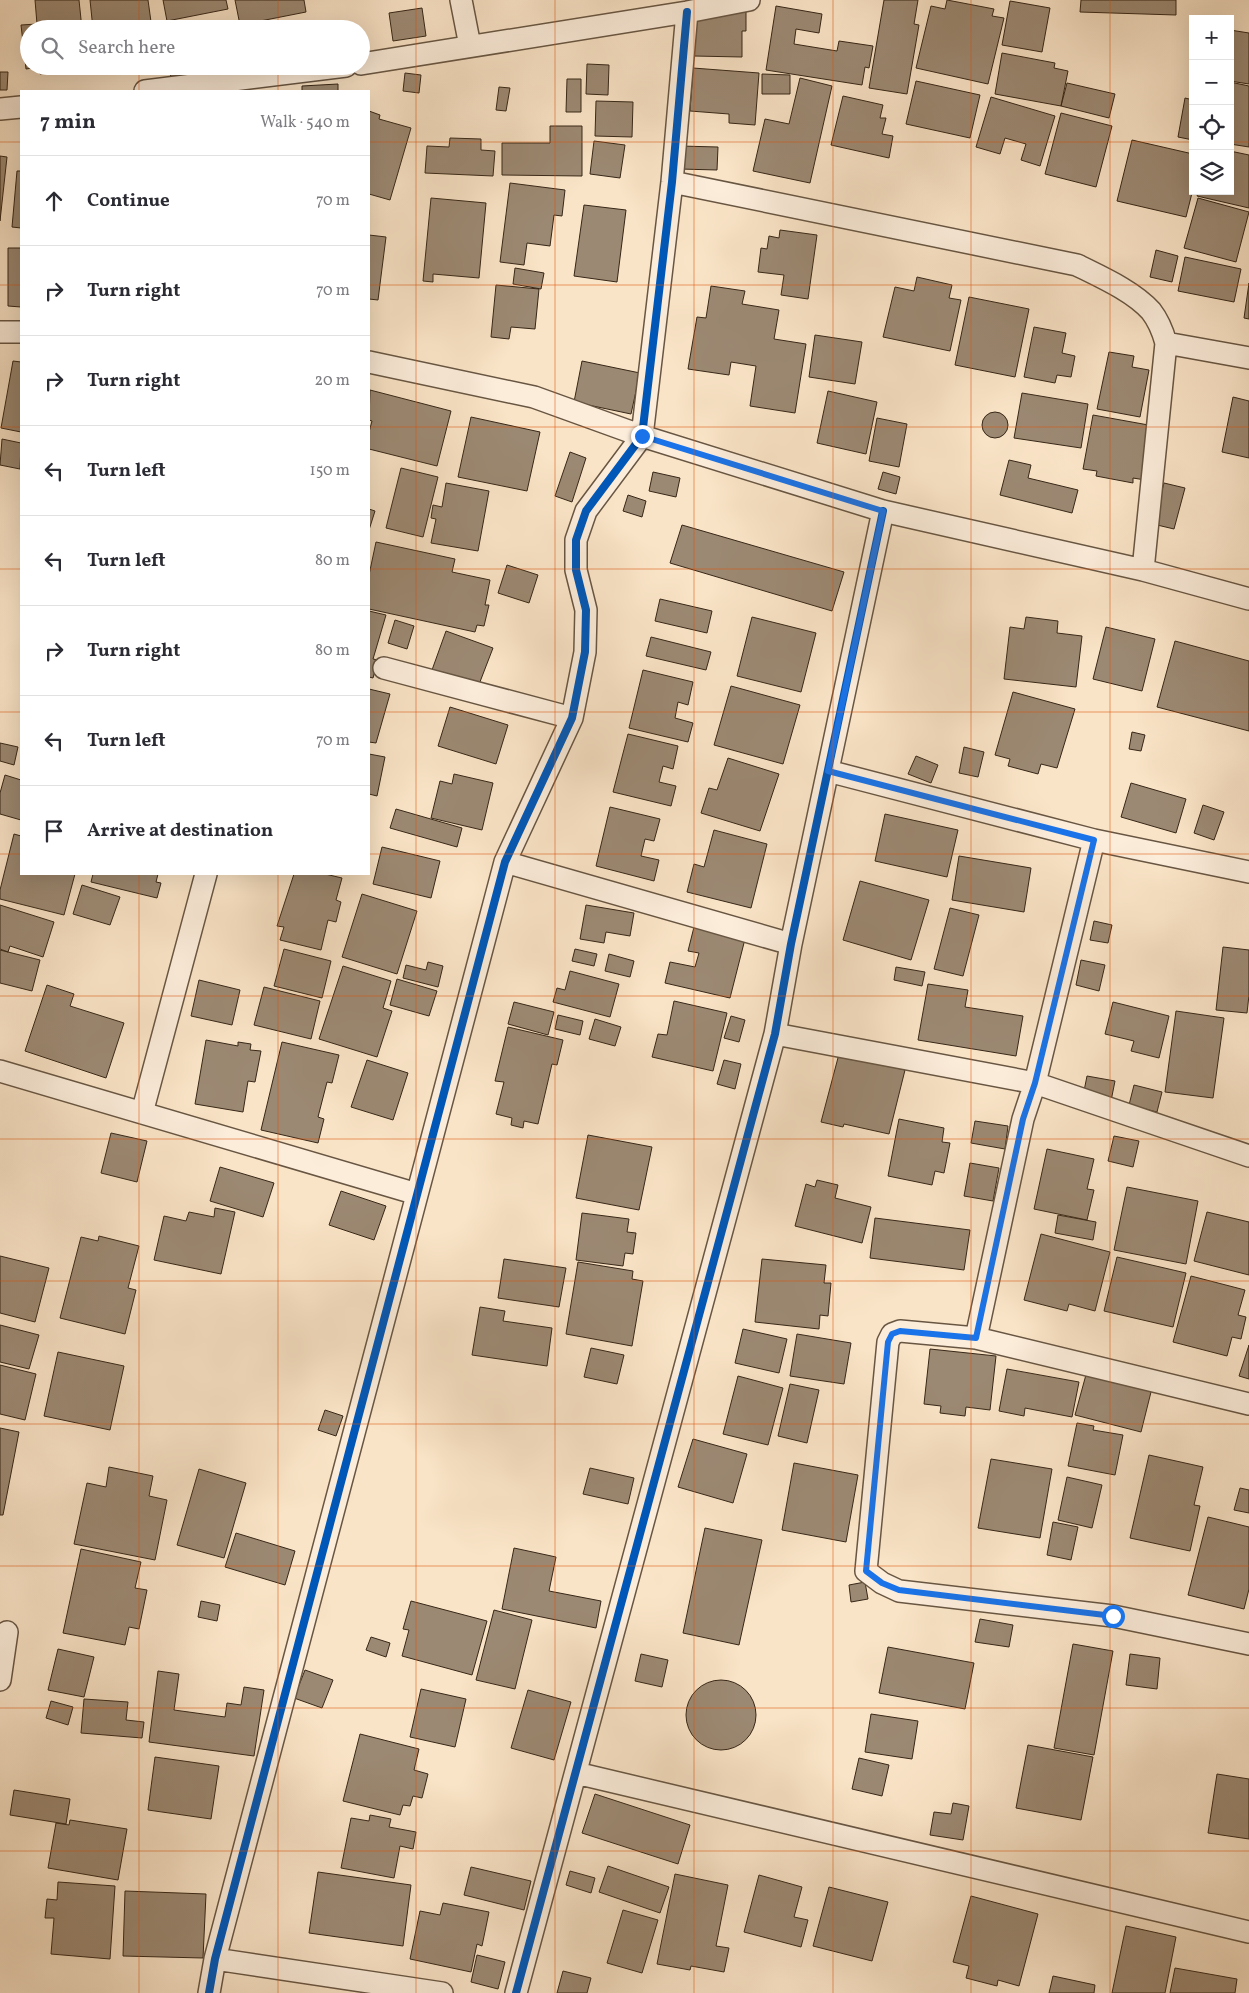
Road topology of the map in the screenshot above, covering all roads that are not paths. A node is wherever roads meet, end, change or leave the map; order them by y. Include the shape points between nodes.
1 (461, 0) edge
2 (749, 0) edge
3 (687, 12) junction
4 (470, 46) junction
5 (370, 63) edge
6 (274, 75) edge
7 (153, 90) edge
8 (20, 107) edge
9 (0, 109) edge
10 (672, 182) junction
11 (0, 332) edge
12 (20, 332) edge
13 (1166, 343) junction
14 (1249, 358) edge
15 (370, 362) edge
16 (642, 436) junction
17 (883, 511) junction
18 (1143, 570) junction
19 (1249, 599) edge
20 (384, 668) dead end
21 (572, 718) junction
22 (828, 771) junction
23 (1094, 840) junction
24 (506, 862) junction
25 (1249, 872) edge
26 (206, 875) edge
27 (791, 944) junction
28 (775, 1034) junction
29 (0, 1071) edge
30 (1035, 1083) junction
31 (142, 1113) junction
32 (1249, 1156) edge
33 (417, 1194) junction
34 (976, 1338) junction
35 (1249, 1404) edge
36 (7, 1632) dead end
37 (1249, 1644) edge
38 (0, 1680) edge
39 (576, 1773) junction
40 (1249, 1932) edge
41 (214, 1959) junction
42 (210, 1993) edge
43 (442, 1993) edge
44 (516, 1993) edge

1 - 4 street
2 - 3 street
3 - 4 street
3 - 10 street
4 - 5 street
6 - 7 street
8 - 9 street
10 - 13 street via 1077,265 1128,293 1151,311
10 - 16 street
11 - 12 street
13 - 14 street
13 - 18 street
15 - 16 street via 534,397
16 - 17 street
16 - 21 street via 586,511 576,540 576,570 586,610 586,644
17 - 18 street
17 - 22 street
18 - 19 street
20 - 21 street
21 - 24 street
22 - 23 street
22 - 27 street
23 - 25 street
23 - 30 street
24 - 27 street
24 - 33 street
26 - 31 street
27 - 28 street
28 - 30 street
28 - 39 street
29 - 31 street
30 - 32 street
30 - 34 street via 1023,1119
31 - 33 street
33 - 41 street
34 - 35 street
34 - 37 street via 900,1331 892,1334 888,1342 866,1571 899,1590 1113,1616
36 - 38 street
39 - 40 street
39 - 44 street
41 - 42 street
41 - 43 street

